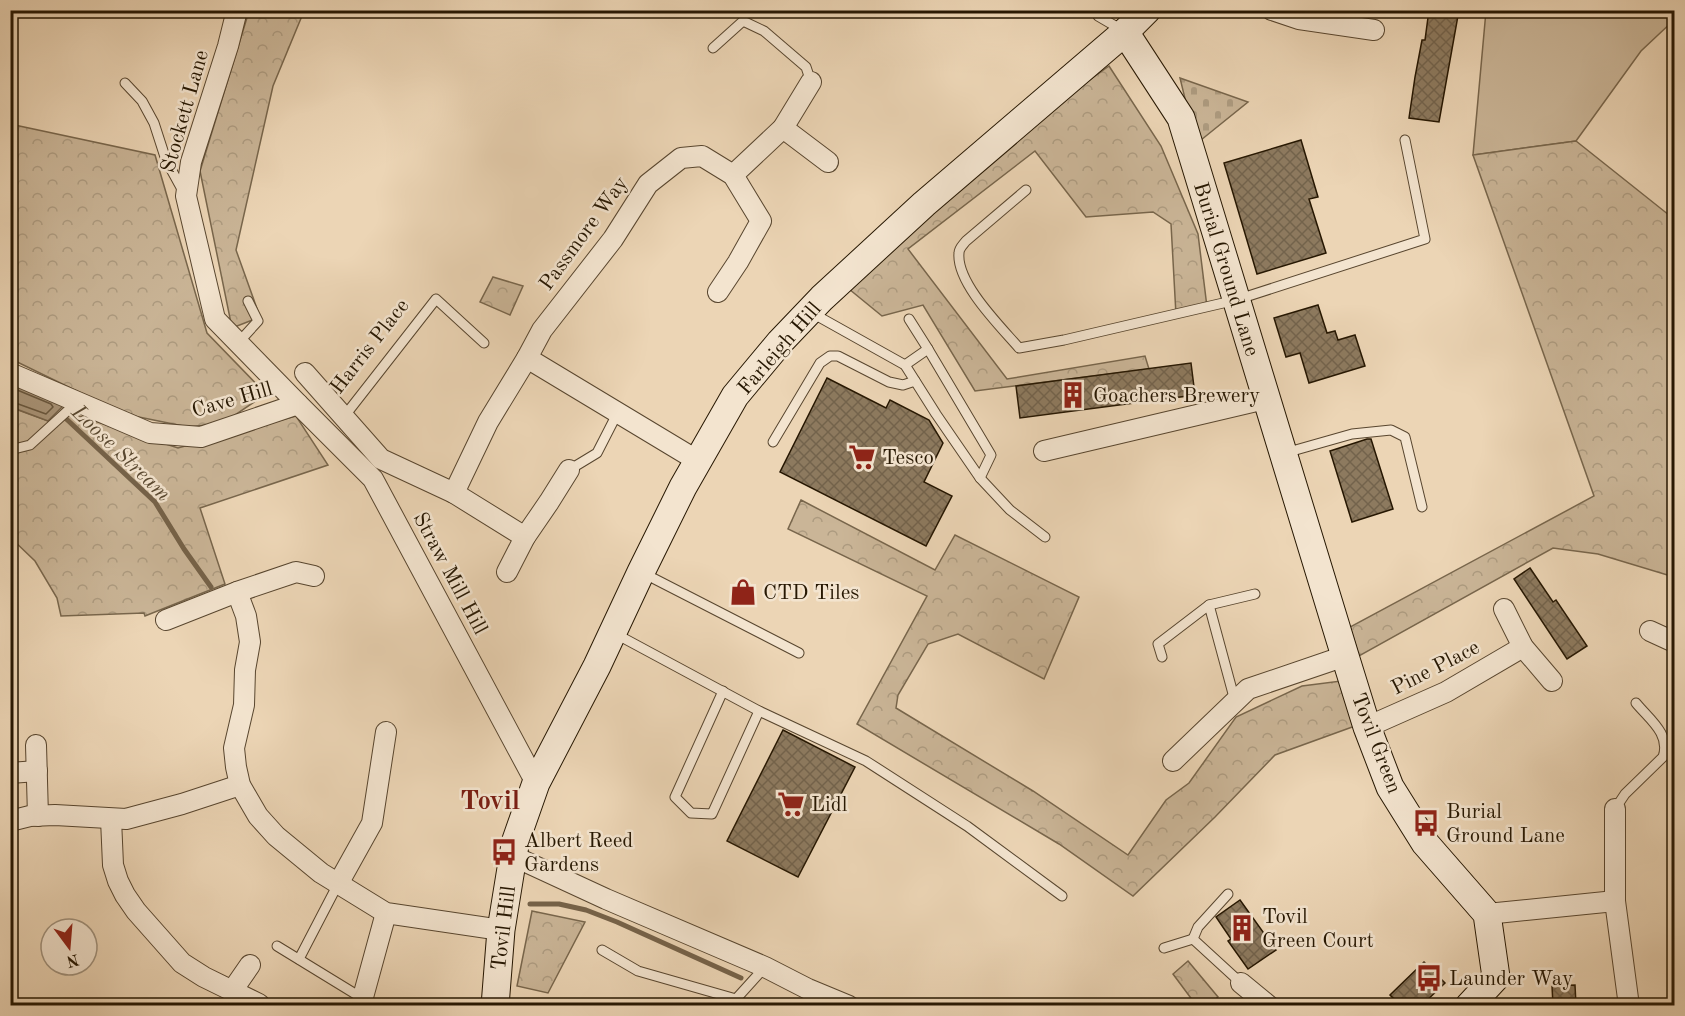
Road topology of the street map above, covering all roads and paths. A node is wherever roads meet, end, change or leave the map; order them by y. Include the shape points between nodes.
1 (237, 10) edge
2 (1095, 10) edge
3 (1147, 10) edge
4 (1272, 10) edge
5 (1374, 30) dead end
6 (1125, 32) junction
7 (713, 48) dead end
8 (812, 82) joint
9 (125, 83) dead end
10 (783, 128) junction
11 (1405, 140) dead end
12 (828, 162) dead end
13 (733, 175) junction
14 (1026, 190) dead end
15 (186, 196) junction
16 (718, 292) dead end
17 (1236, 300) junction
18 (248, 302) dead end
19 (809, 312) junction
20 (909, 319) dead end
21 (238, 343) junction
22 (484, 343) dead end
23 (928, 350) junction
24 (527, 358) junction
25 (905, 365) junction
26 (10, 373) edge
27 (305, 373) dead end
28 (915, 381) junction
29 (1265, 399) junction
30 (76, 403) junction
31 (298, 404) junction
32 (618, 412) junction
33 (343, 418) junction
34 (773, 442) dead end
35 (10, 450) edge
36 (1044, 452) dead end
37 (1282, 454) junction
38 (698, 461) junction
39 (569, 470) joint
40 (980, 478) junction
41 (454, 493) junction
42 (1422, 507) dead end
43 (525, 537) junction
44 (1045, 537) dead end
45 (507, 572) dead end
46 (640, 572) junction
47 (314, 576) dead end
48 (237, 592) junction
49 (1254, 594) dead end
50 (1209, 605) junction
51 (1504, 609) dead end
52 (166, 620) dead end
53 (1650, 631) dead end
54 (612, 632) junction
55 (1674, 642) edge
56 (1523, 647) junction
57 (799, 653) dead end
58 (1345, 656) junction
59 (1162, 657) dead end
60 (1552, 681) dead end
61 (723, 691) junction
62 (1235, 701) junction
63 (1636, 703) dead end
64 (759, 711) junction
65 (1367, 727) junction
66 (386, 732) dead end
67 (36, 745) dead end
68 (1173, 761) dead end
69 (37, 771) junction
70 (10, 773) edge
71 (536, 783) junction
72 (240, 784) junction
73 (1615, 809) joint
74 (38, 816) junction
75 (111, 819) junction
76 (10, 821) edge
77 (513, 856) junction
78 (338, 884) junction
79 (1228, 894) dead end
80 (1062, 896) dead end
81 (1615, 901) junction
82 (386, 913) junction
83 (1487, 915) junction
84 (501, 930) junction
85 (1193, 939) junction
86 (277, 946) dead end
87 (1164, 948) dead end
88 (602, 950) dead end
89 (299, 959) junction
90 (250, 965) dead end
91 (765, 966) junction
92 (1241, 983) joint
93 (232, 991) junction
94 (369, 1001) edge
95 (259, 1004) dead end
96 (1262, 1004) edge
97 (495, 1005) edge
98 (849, 1005) edge
99 (1469, 1005) edge
100 (1629, 1005) edge

1 - 15 street, Stockett Lane via 191,162
2 - 6 lane via 1098,16
3 - 6 main road, Farleigh Hill
4 - 5 street via 1299,19
6 - 17 main road, Burial Ground Lane via 1181,118
6 - 19 main road, Farleigh Hill via 924,204
7 - 8 lane via 743,21 764,31 806,67
8 - 10 street
9 - 15 lane via 142,101 154,123 166,160
10 - 12 street
10 - 13 street
11 - 17 lane via 1425,239
13 - 16 street, Passmore Way via 761,221 741,263
13 - 24 street, Passmore Way via 702,156 681,158 648,184 613,239 542,330
14 - 17 lane via 966,241 959,254 966,282 974,295 1019,348
15 - 21 street, Stockett Lane via 215,319
17 - 29 main road, Burial Ground Lane
18 - 21 lane via 258,321
19 - 25 lane
19 - 38 main road, Farleigh Hill via 735,396
20 - 23 lane
21 - 31 street, Stockett Lane
22 - 33 lane, Harris Place via 436,299
23 - 25 lane
23 - 40 lane via 992,455
24 - 32 street
24 - 41 street, Passmore Way via 488,422
25 - 28 lane
26 - 30 street, Cave Hill
27 - 33 street, Harris Place
28 - 34 lane via 903,385 889,382 838,356 830,356 820,363
28 - 40 lane
29 - 36 street
29 - 37 main road, Burial Ground Lane
30 - 31 street, Cave Hill via 150,433 201,437
30 - 35 lane via 30,445
31 - 71 street, Straw Mill Hill via 373,479
32 - 38 street
32 - 39 lane via 597,453
33 - 41 street, Harris Place via 381,459
37 - 42 lane via 1352,434 1391,430 1405,437
37 - 58 main road, Burial Ground Lane
38 - 46 main road, Farleigh Hill
39 - 43 street
40 - 44 lane via 1010,510
41 - 43 street, Harris Place
43 - 45 street
46 - 54 main road, Farleigh Hill
46 - 57 lane
47 - 48 street via 296,572
48 - 52 street
48 - 72 street via 250,642 244,705 234,748
49 - 50 lane
50 - 59 lane via 1158,644
50 - 62 lane
51 - 56 street
53 - 55 street
54 - 61 lane
54 - 71 main road, Farleigh Hill
56 - 60 street
56 - 65 street, Pine Place via 1446,692
58 - 62 street via 1248,689
58 - 65 main road, Tovil Green
61 - 64 lane
61 - 64 lane via 675,797 691,813 712,814
62 - 68 street
63 - 73 lane via 1660,731 1666,749
64 - 80 lane via 866,761 967,826
65 - 83 main road, Tovil Green via 1390,787 1425,843
66 - 78 street via 372,823
67 - 69 street
69 - 70 street
69 - 74 street
71 - 77 main road, Tovil Hill
72 - 75 street via 149,814
72 - 78 street via 258,816 276,836
73 - 81 street
74 - 75 street
74 - 76 street
75 - 93 street via 113,865 136,911 182,963
77 - 84 main road, Tovil Hill
77 - 91 street
78 - 82 street
78 - 89 lane
79 - 85 lane via 1198,927
81 - 83 street
81 - 100 street
82 - 84 street
82 - 94 street
83 - 99 main road via 1496,977
84 - 97 main road, Tovil Hill
85 - 87 lane
85 - 92 lane
86 - 89 lane
88 - 91 lane via 638,971 736,999
89 - 94 lane
90 - 93 street
91 - 98 street
92 - 96 street
93 - 95 street

